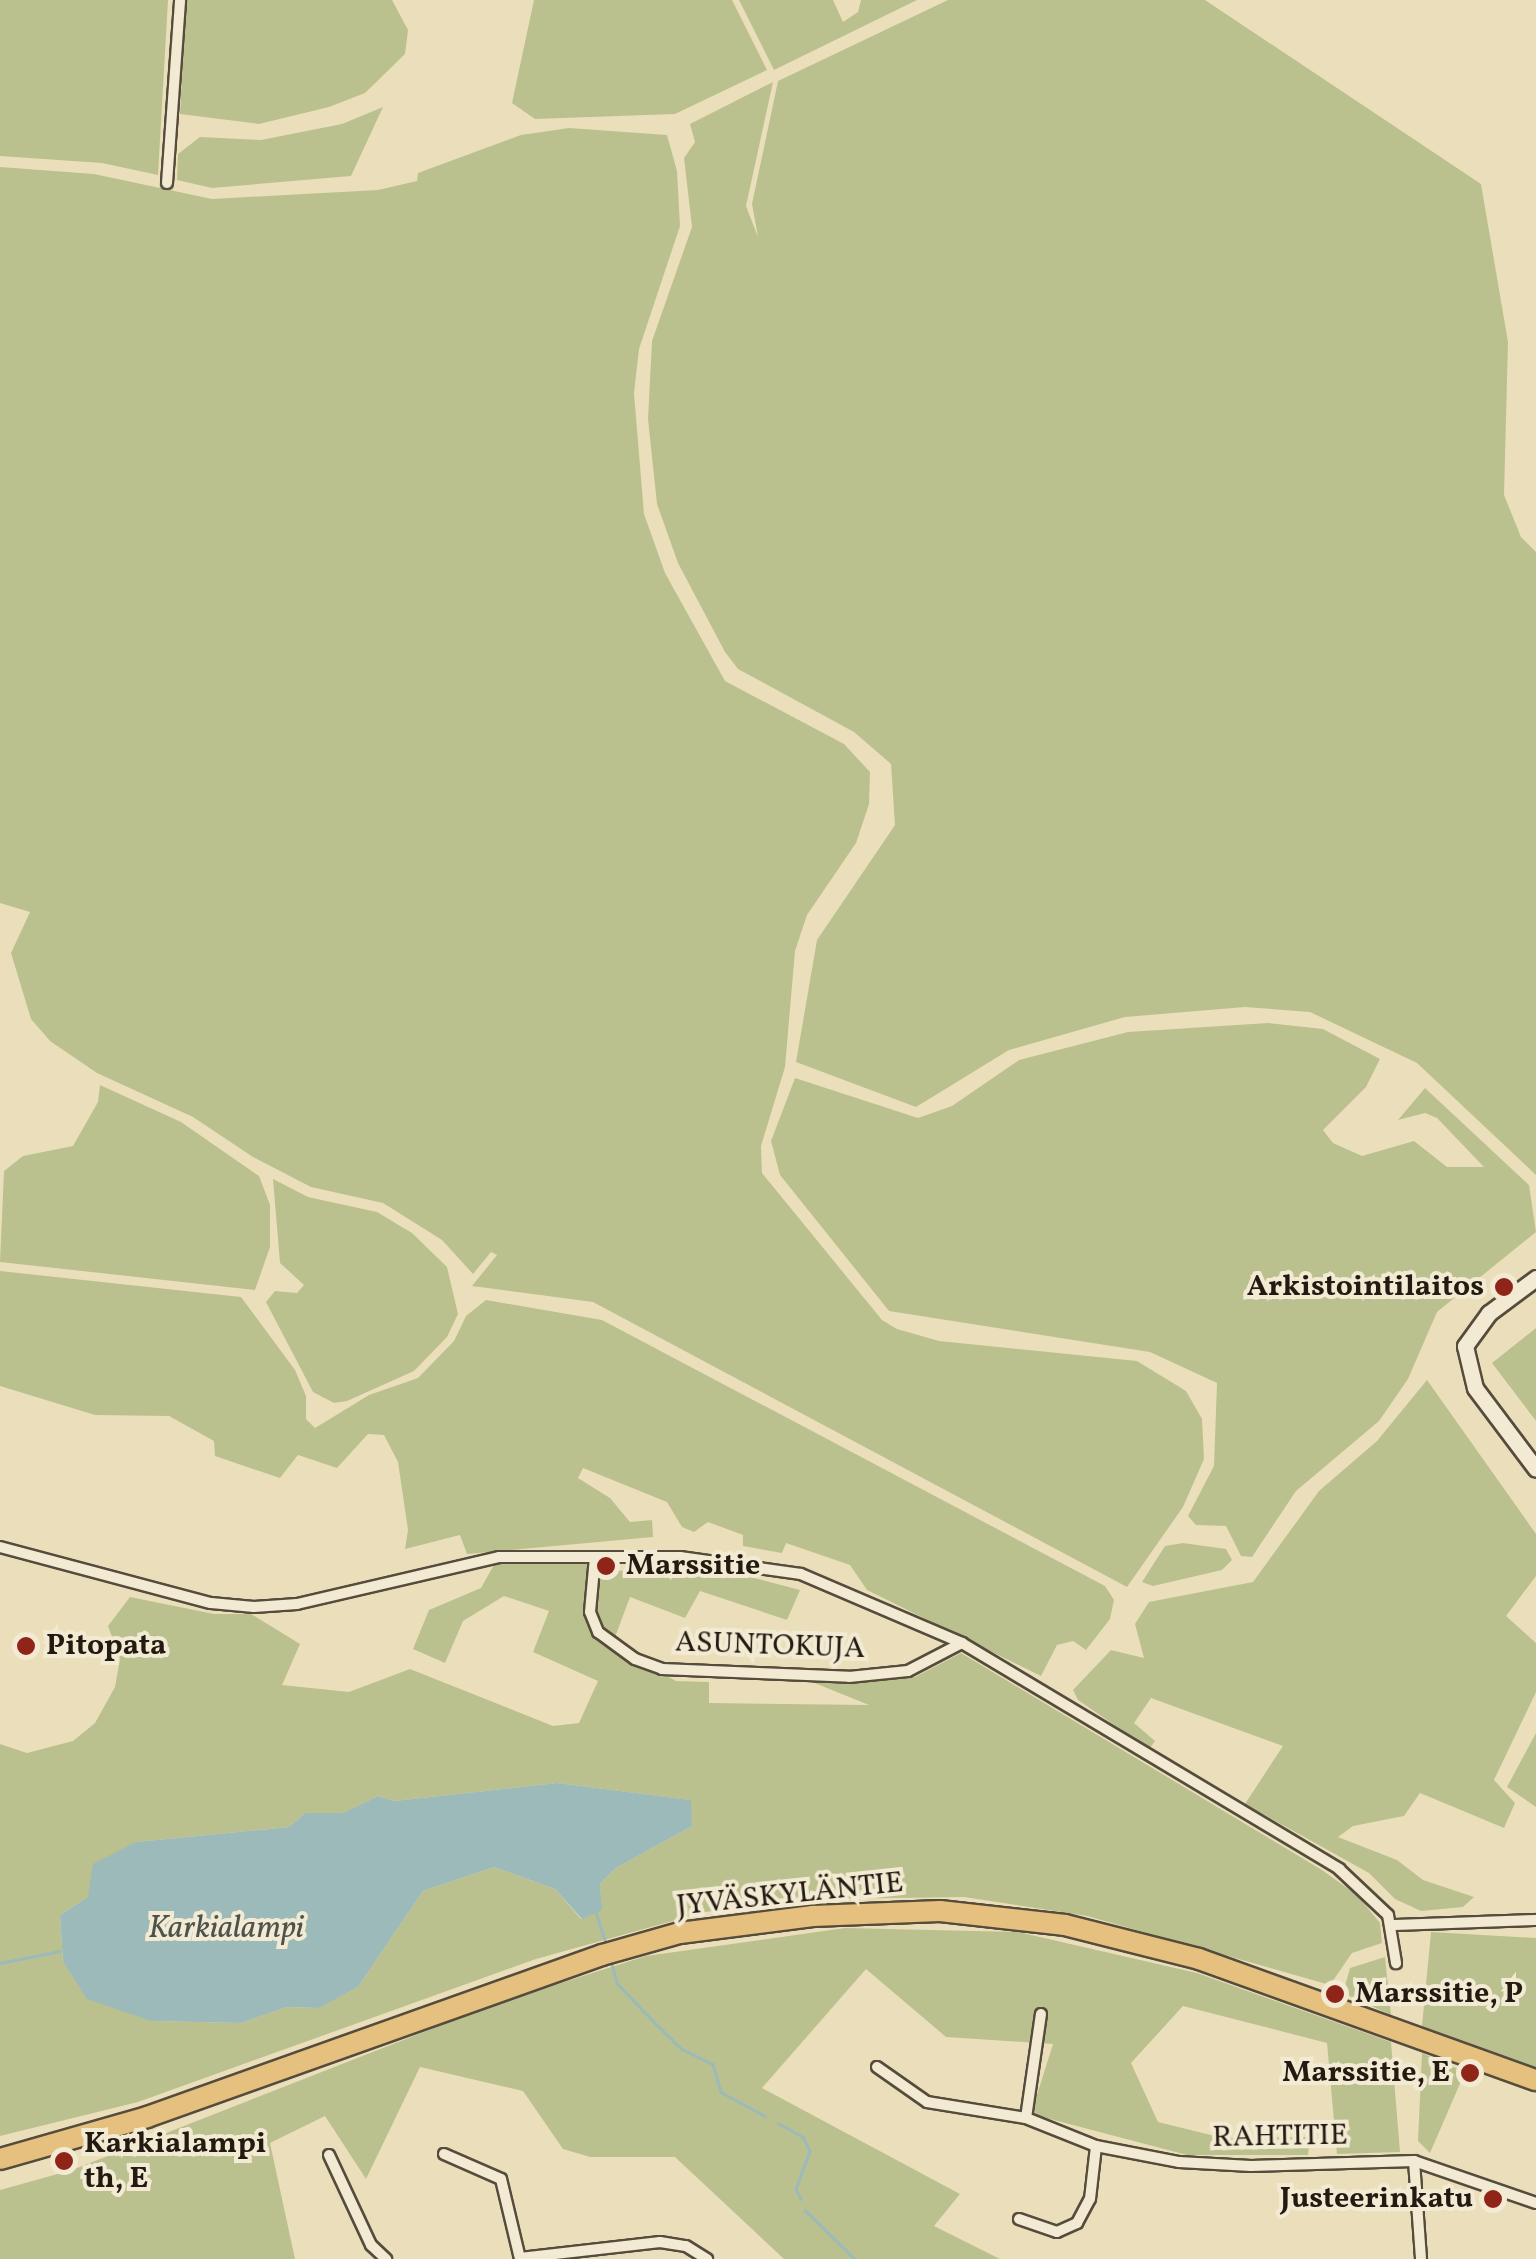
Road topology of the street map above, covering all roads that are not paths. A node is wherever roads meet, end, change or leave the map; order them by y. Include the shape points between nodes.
1 (180, 0) edge
2 (166, 184) dead end
3 (1536, 1278) edge
4 (1536, 1469) edge
5 (1, 1548) edge
6 (595, 1557) junction
7 (962, 1643) junction
8 (1536, 1920) edge
9 (1393, 1926) junction
10 (1396, 1963) dead end
11 (1041, 2014) dead end
12 (877, 2067) dead end
13 (1536, 2080) edge
14 (1026, 2118) junction
15 (1096, 2146) junction
16 (444, 2154) dead end
17 (329, 2155) dead end
18 (0, 2159) edge
19 (1414, 2161) junction
20 (1536, 2203) edge
21 (1019, 2220) dead end
22 (386, 2259) edge
23 (520, 2259) edge
24 (706, 2259) edge
25 (1421, 2259) edge

1 - 2 street
3 - 4 street via 1475,1327 1465,1364
5 - 6 street via 254,1607 296,1604 499,1557
6 - 7 street via 758,1564 800,1574
6 - 7 street, ASUNTOKUJA via 590,1612 598,1632 635,1660 662,1669 849,1678 908,1671
7 - 9 street via 1340,1869 1378,1900
8 - 9 street
9 - 10 street
11 - 14 street
12 - 14 street, RAHTITIE via 928,2102
13 - 18 highway, JYVÄSKYLÄNTIE via 1199,1959 1065,1925 940,1911 813,1916 680,1933 602,1955 147,2117
14 - 15 street, RAHTITIE
15 - 19 street, RAHTITIE via 1179,2162 1252,2166
15 - 21 street via 1090,2199 1076,2222 1058,2232
16 - 23 street via 501,2179
17 - 22 street via 371,2245
19 - 20 street, RAHTITIE
19 - 25 street
23 - 24 street via 660,2242 686,2246

